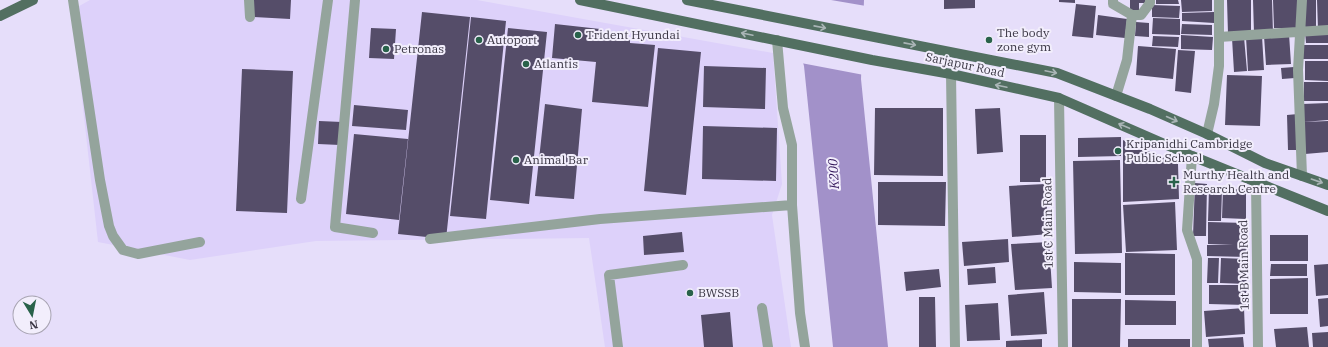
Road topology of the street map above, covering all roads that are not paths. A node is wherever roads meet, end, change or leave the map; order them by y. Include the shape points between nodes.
1 (33, 0) edge
2 (73, 0) edge
3 (249, 0) edge
4 (328, 0) edge
5 (355, 0) edge
6 (580, 0) edge
7 (687, 0) edge
8 (1113, 0) edge
9 (1150, 0) edge
10 (1219, 0) edge
11 (1302, 0) edge
12 (606, 3) edge
13 (630, 5) edge
14 (1132, 15) junction
15 (0, 16) edge
16 (250, 17) dead end
17 (1328, 30) edge
18 (1300, 31) junction
19 (1219, 37) junction
20 (781, 41) junction
21 (951, 74) junction
22 (1116, 96) junction
23 (1059, 98) junction
24 (1207, 134) junction
25 (1192, 156) junction
26 (1302, 176) junction
27 (1256, 182) junction
28 (1328, 185) edge
29 (301, 199) dead end
30 (792, 205) junction
31 (1328, 211) edge
32 (373, 233) dead end
33 (430, 239) dead end
34 (200, 242) dead end
35 (683, 265) dead end
36 (762, 308) dead end
37 (618, 347) edge
38 (768, 347) edge
39 (805, 347) edge
40 (956, 347) edge
41 (1063, 347) edge
42 (1197, 347) edge
43 (1258, 347) edge

1 - 15 main road
2 - 34 street via 100,180 113,236 123,250 138,254
3 - 16 street
4 - 29 street
5 - 32 street via 335,227
6 - 12 main road, Sarjapur Road
7 -> 22 main road, Sarjapur Road via 1057,73
8 - 14 street via 1113,4
9 - 14 street via 1141,15
10 - 19 street
11 - 18 street
12 - 13 main road, Sarjapur Road
20 -> 13 main road, Sarjapur Road
14 - 22 street via 1127,60
17 - 18 street
18 - 19 street
18 - 26 street via 1298,70
19 - 24 street via 1218,73
20 - 21 main road, Sarjapur Road
20 - 30 street via 783,108 792,145
23 -> 21 main road, Sarjapur Road
21 - 40 street
22 -> 24 main road, Sarjapur Road
25 -> 23 main road, Sarjapur Road
23 - 41 street, 1st C Main Road
24 - 26 main road, Sarjapur Road via 1265,163
25 - 27 main road, Sarjapur Road
25 - 42 street via 1186,230 1197,259
26 -> 28 main road, Sarjapur Road
27 - 31 main road, Sarjapur Road
27 - 43 street, 1st B Main Road
30 - 33 street via 600,219
30 - 39 street
35 - 37 street via 609,275
36 - 38 street

